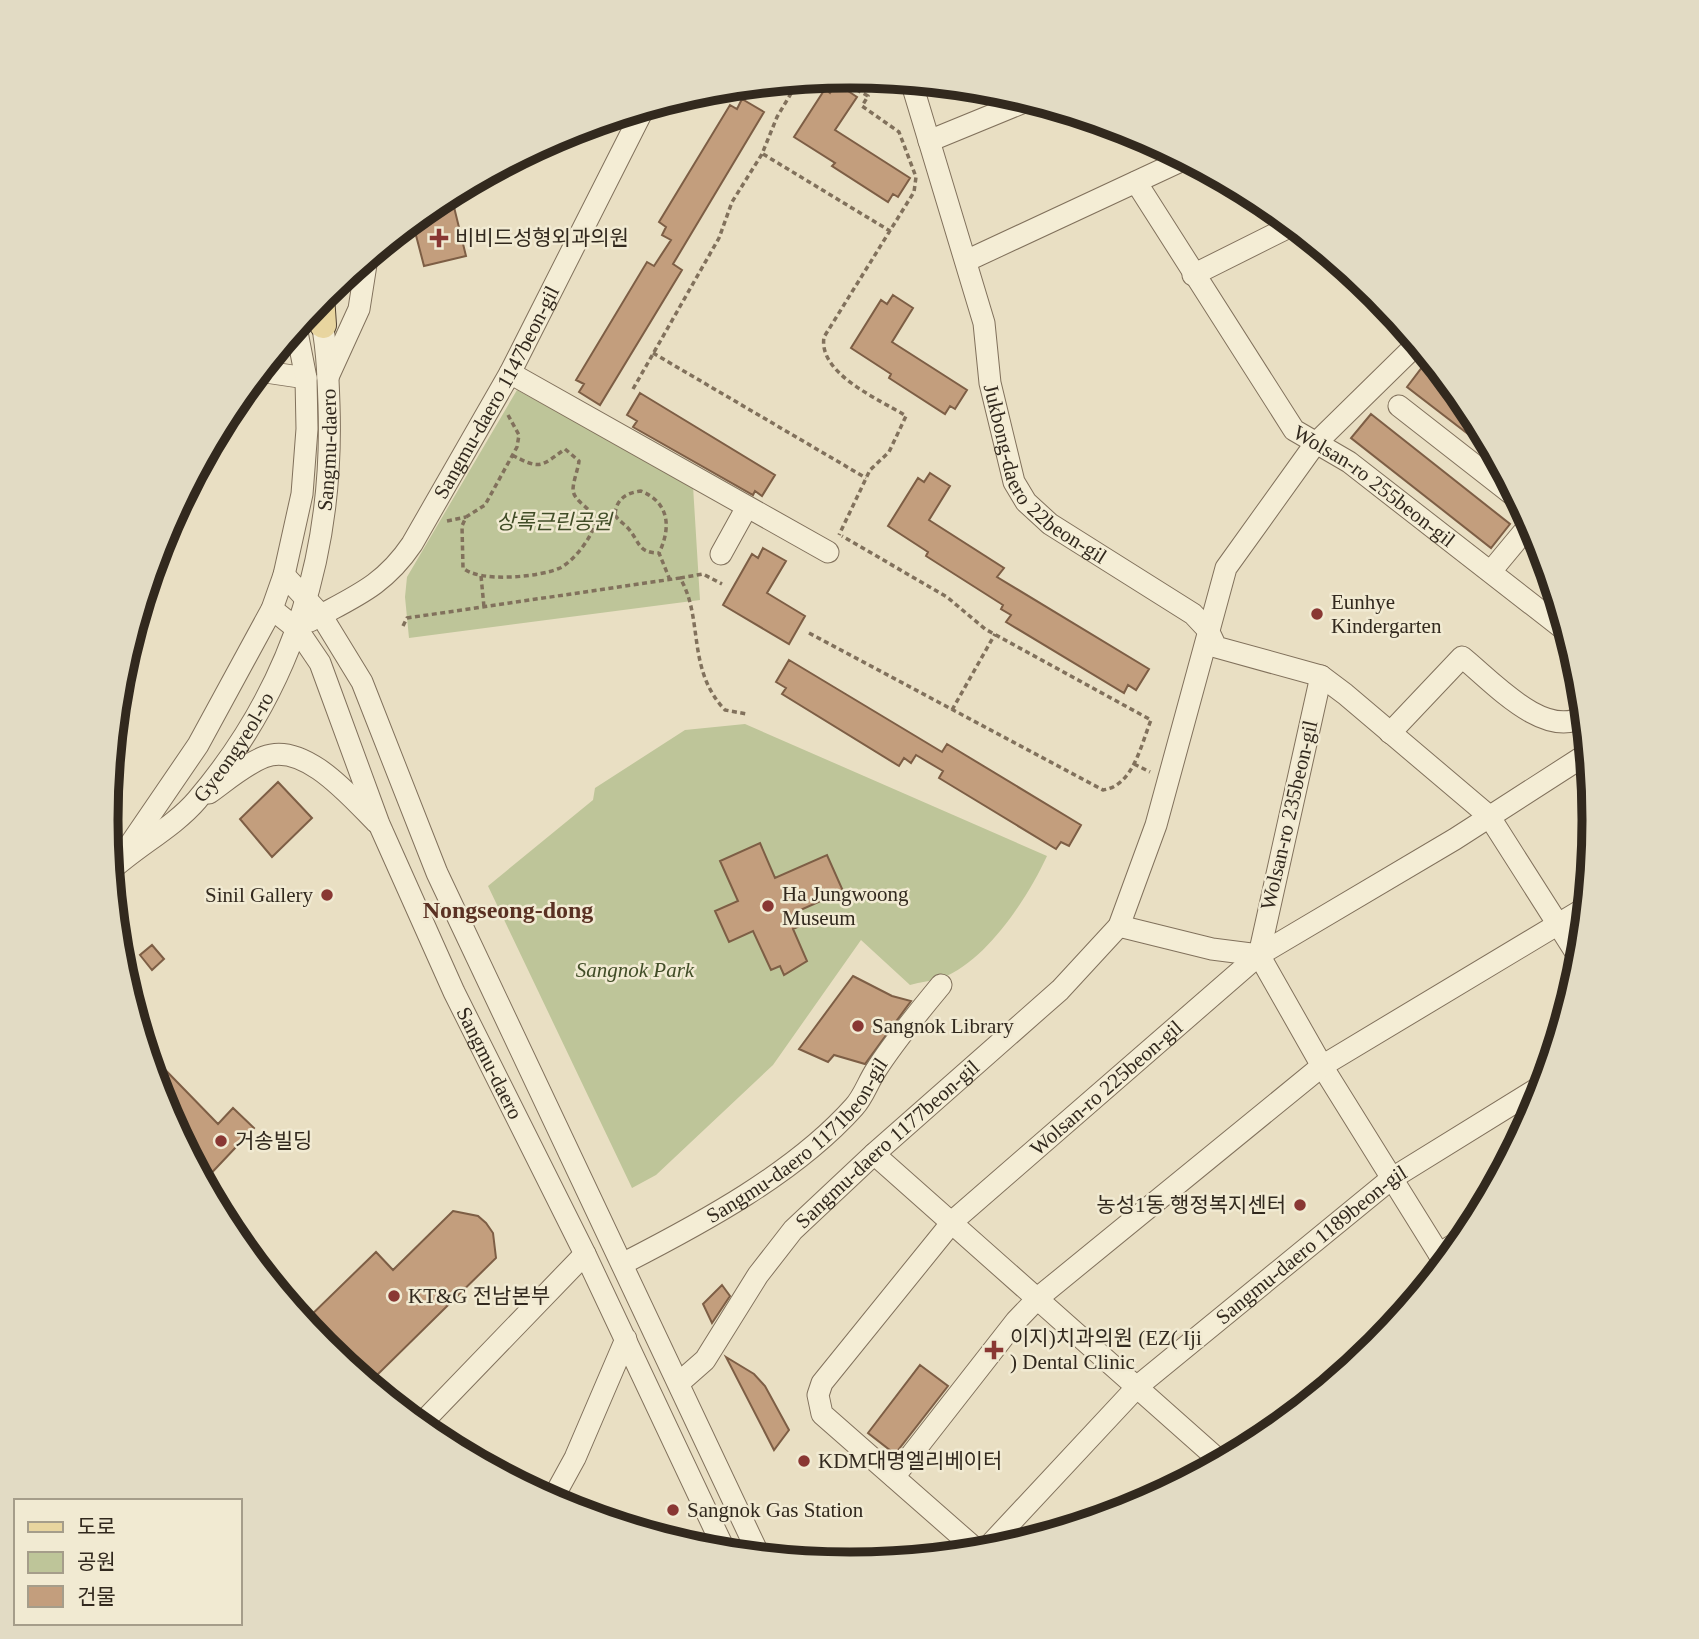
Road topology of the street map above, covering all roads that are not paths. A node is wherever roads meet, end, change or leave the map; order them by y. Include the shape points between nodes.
1 (914, 91) edge
2 (1013, 106) edge
3 (639, 118) edge
4 (929, 141) junction
5 (1175, 164) edge
6 (1136, 183) junction
7 (1283, 230) edge
8 (966, 261) junction
9 (365, 271) edge
10 (1193, 275) junction
11 (320, 315) edge
12 (298, 338) edge
13 (294, 343) edge
14 (1411, 350) edge
15 (270, 373) edge
16 (510, 373) junction
17 (328, 377) junction
18 (306, 378) junction
19 (1399, 406) dead end
20 (1315, 443) junction
21 (1500, 485) edge
22 (747, 507) junction
23 (1523, 533) edge
24 (834, 544) road end
25 (721, 554) dead end
26 (1492, 570) junction
27 (284, 575) junction
28 (314, 607) junction
29 (272, 609) junction
30 (1552, 615) edge
31 (297, 629) junction
32 (1208, 630) junction
33 (1321, 676) junction
34 (1574, 721) edge
35 (1390, 733) junction
36 (1579, 759) edge
37 (195, 802) junction
38 (1489, 816) junction
39 (379, 824) junction
40 (119, 860) edge
41 (119, 863) edge
42 (1575, 914) edge
43 (1558, 925) junction
44 (1119, 926) junction
45 (1570, 944) edge
46 (1259, 955) junction
47 (941, 985) dead end
48 (1322, 1066) junction
49 (1528, 1094) edge
50 (874, 1154) junction
51 (1391, 1179) junction
52 (953, 1222) junction
53 (1439, 1253) edge
54 (585, 1254) junction
55 (624, 1263) junction
56 (1038, 1297) junction
57 (626, 1339) junction
58 (680, 1382) junction
59 (1138, 1386) junction
60 (428, 1417) edge
61 (1213, 1455) edge
62 (894, 1477) junction
63 (558, 1491) edge
64 (998, 1536) edge
65 (719, 1539) edge
66 (967, 1541) edge
67 (754, 1545) edge

1 - 4 street, Jukbong-daero 22beon-gil
2 - 4 street
3 - 16 street, Sangmu-daero 1147beon-gil
4 - 8 street, Jukbong-daero 22beon-gil
5 - 6 street
6 - 8 street
6 - 10 street, Wolsan-ro 255beon-gil
7 - 10 street
8 - 32 street, Jukbong-daero 22beon-gil via 984,323 1001,435 1014,482 1026,502 1049,524 1194,614
9 - 17 street via 359,309
10 - 20 street, Wolsan-ro 255beon-gil via 1294,430
11 - 17 street, Sangmu-daero
12 - 18 street, Sangmu-daero
13 - 18 street, Sangmu-daero
14 - 20 street, Sangmu-daero 1177beon-gil
15 - 18 street
16 - 22 street
16 - 28 street, Sangmu-daero 1147beon-gil via 398,566 372,588
17 - 28 street, Sangmu-daero via 331,458
18 - 27 street, Sangmu-daero via 302,494
19 - 21 street
20 - 26 street, Wolsan-ro 255beon-gil via 1349,463
20 - 32 street, Sangmu-daero 1177beon-gil via 1226,568
22 - 24 street
22 - 25 street
23 - 26 street
26 - 30 street, Wolsan-ro 255beon-gil
27 - 28 street, Sangmu-daero
27 - 29 street, Sangmu-daero
28 - 31 street, Sangmu-daero 1147beon-gil
28 - 55 street, Sangmu-daero via 362,682 437,873
29 - 31 street, Sangmu-daero
29 - 40 street, Gyeongyeol-ro via 198,745
31 - 37 street, Gyeongyeol-ro via 274,686
31 - 39 street, Sangmu-daero via 320,663
32 - 33 street, Jukbong-daero 22beon-gil via 1216,647
32 - 44 street, Sangmu-daero 1177beon-gil via 1156,825
33 - 35 street
33 - 46 street, Wolsan-ro 235beon-gil
34 - 35 street via 1541,719 1462,657
35 - 38 street
36 - 38 street, Wolsan-ro 235beon-gil
37 - 39 street via 266,756 300,758 330,778
37 - 41 street, Gyeongyeol-ro
38 - 43 street
38 - 46 street, Wolsan-ro 235beon-gil
39 - 54 street, Sangmu-daero via 454,992
42 - 43 street
43 - 45 street
43 - 48 street
44 - 46 street via 1212,949
44 - 50 street, Sangmu-daero 1177beon-gil via 1060,990
46 - 48 street
46 - 52 street, Wolsan-ro 225beon-gil
47 - 55 street, Sangmu-daero 1171beon-gil via 876,1070 856,1105 823,1136 747,1192
48 - 51 street
48 - 56 street
49 - 51 street, Sangmu-daero 1189beon-gil
50 - 52 street
50 - 58 street, Sangmu-daero 1177beon-gil via 775,1251 705,1360
51 - 53 street
51 - 59 street, Sangmu-daero 1189beon-gil
52 - 56 street
52 - 62 street, Wolsan-ro 225beon-gil via 822,1383 818,1395 822,1414
54 - 57 street, Sangmu-daero
54 - 60 street
55 - 58 street, Sangmu-daero
56 - 59 street
56 - 62 street
57 - 63 street
57 - 65 street, Sangmu-daero
58 - 67 street, Sangmu-daero
59 - 61 street
59 - 64 street, Sangmu-daero 1189beon-gil
62 - 66 street

